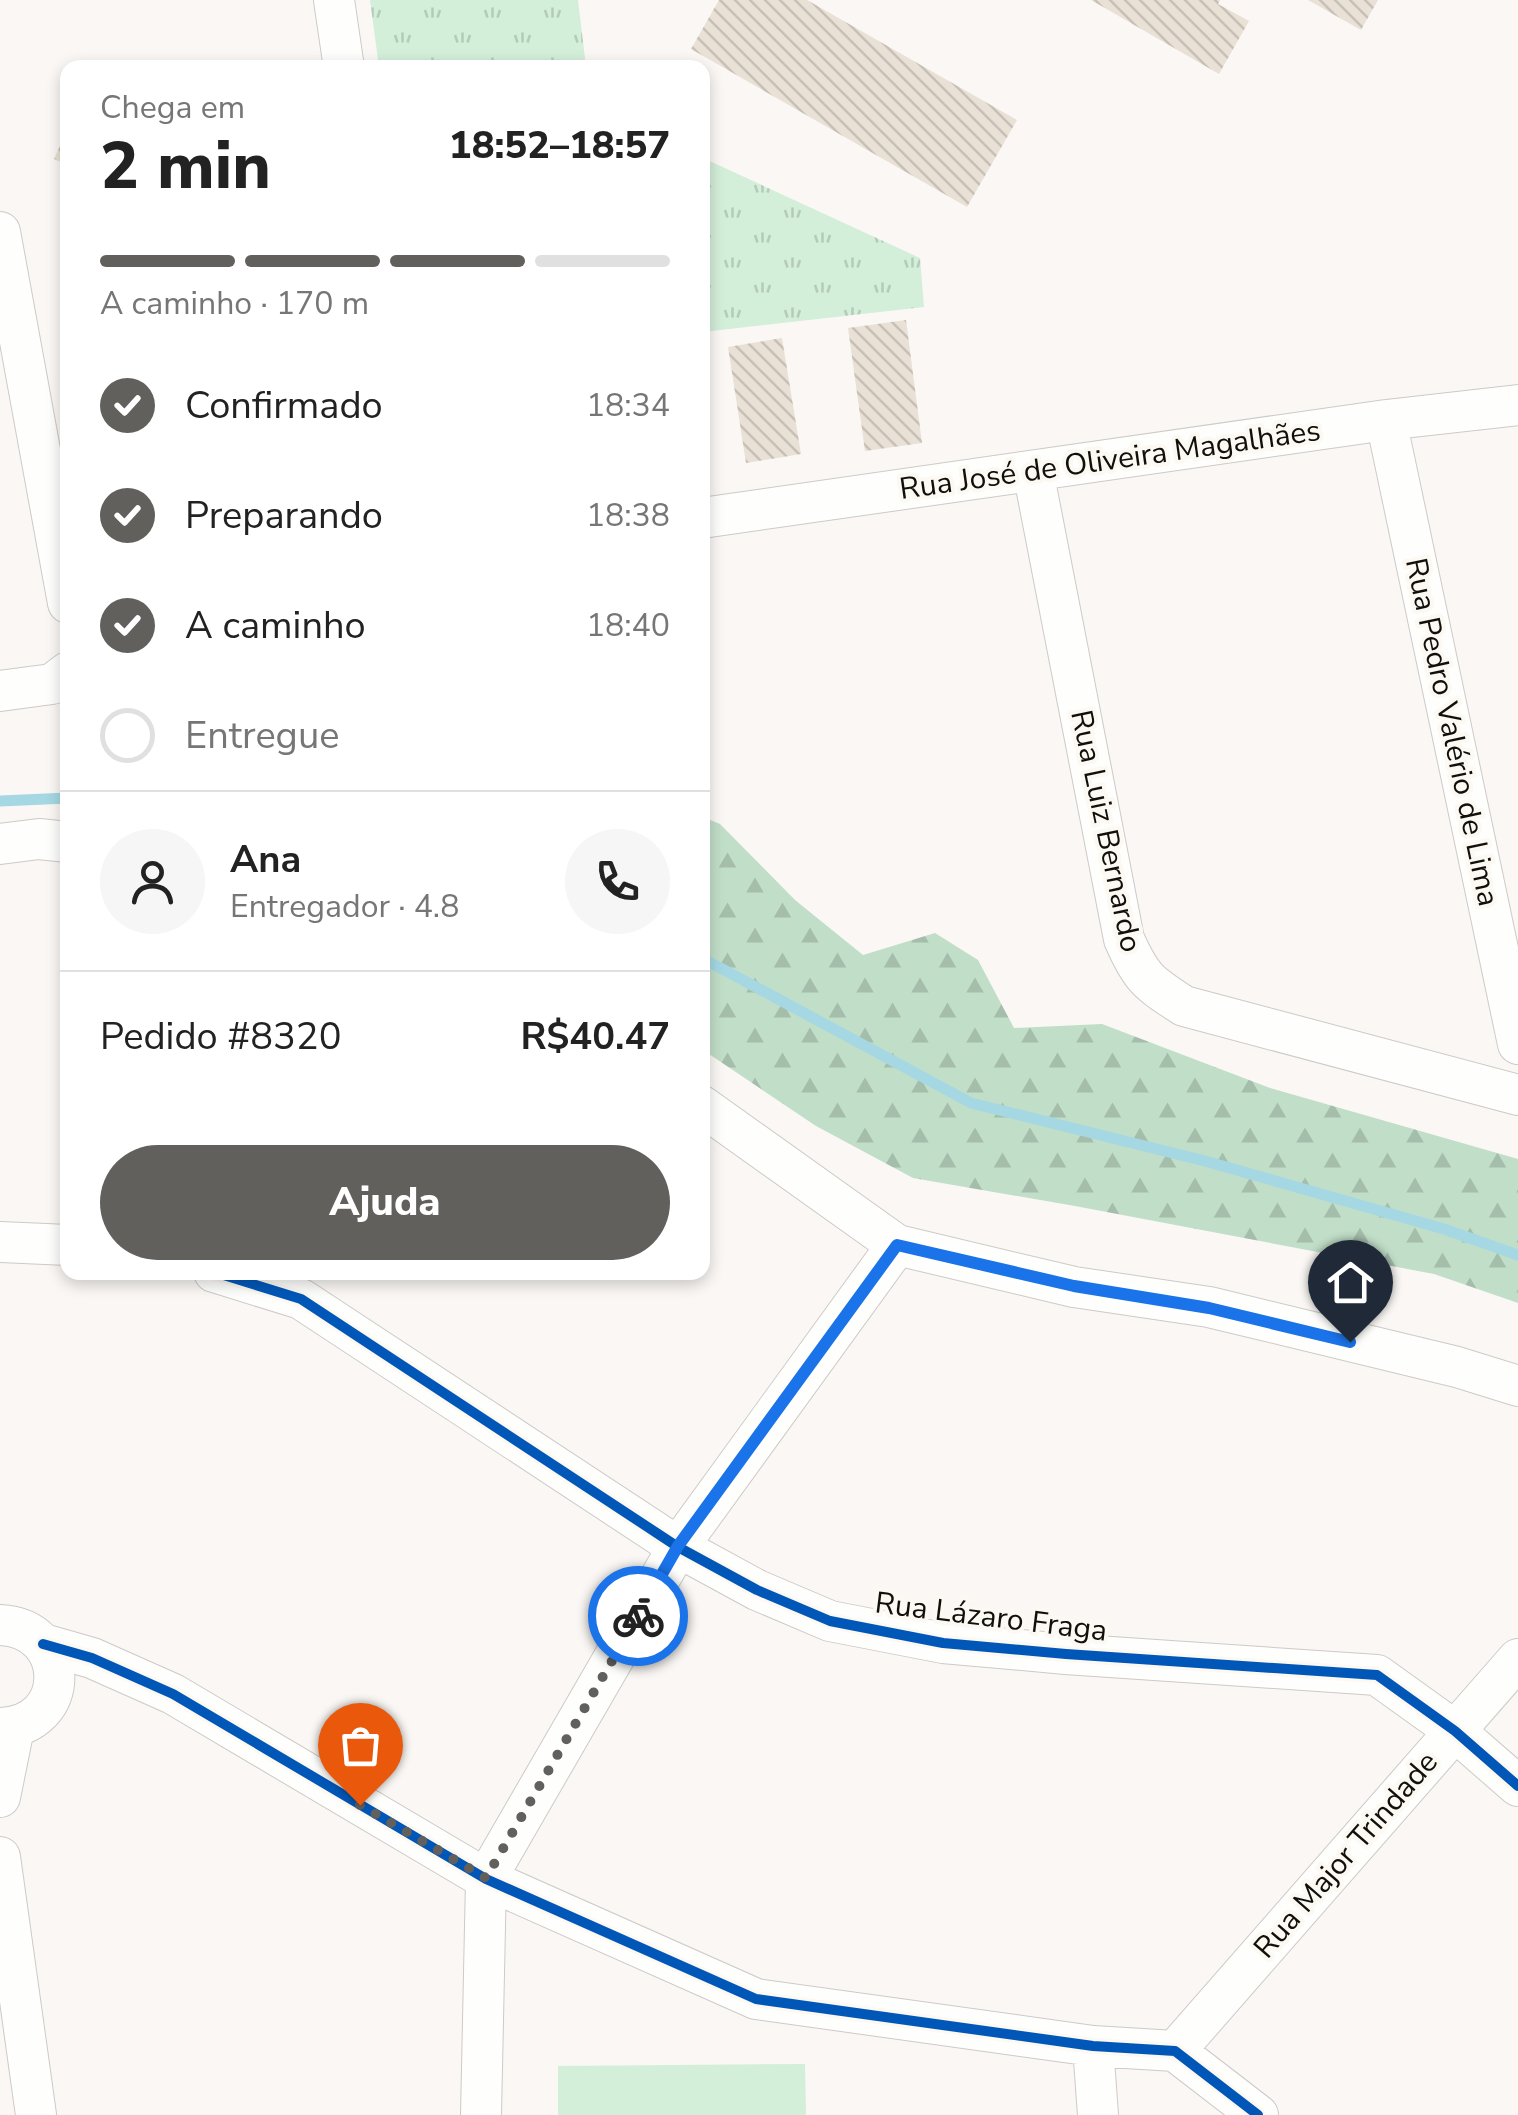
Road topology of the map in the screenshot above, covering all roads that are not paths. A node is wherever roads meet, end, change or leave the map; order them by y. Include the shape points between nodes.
1 (334, 0) edge
2 (343, 60) edge
3 (0, 232) edge
4 (1518, 405) edge
5 (1386, 420) junction
6 (1033, 470) junction
7 (710, 517) edge
8 (60, 559) edge
9 (60, 678) edge
10 (0, 690) edge
11 (60, 841) edge
12 (0, 844) edge
13 (1518, 1044) edge
14 (1518, 1095) edge
15 (710, 1112) edge
16 (0, 1242) edge
17 (60, 1245) edge
18 (897, 1245) junction
19 (269, 1280) edge
20 (310, 1286) edge
21 (1518, 1386) edge
22 (678, 1546) junction
23 (0, 1625) edge
24 (43, 1644) junction
25 (1518, 1659) edge
26 (7, 1728) edge
27 (1455, 1731) junction
28 (1518, 1786) edge
29 (0, 1797) edge
30 (0, 1857) edge
31 (486, 1878) junction
32 (1093, 2046) junction
33 (1175, 2051) junction
34 (36, 2115) edge
35 (482, 2115) edge
36 (1098, 2115) edge
37 (1258, 2115) edge

1 - 2 street
3 - 8 street
4 - 5 street, Rua José de Oliveira Magalhães
5 - 6 street, Rua José de Oliveira Magalhães
5 - 13 street, Rua Pedro Valério de Lima
6 - 7 street, Rua José de Oliveira Magalhães
6 - 14 street, Rua Luiz Bernardo via 1124,939 1137,968 1184,1006
9 - 10 street
11 - 12 street
15 - 18 street
16 - 17 street
18 - 21 street via 1074,1286 1209,1308
18 - 22 street
19 - 20 street, Rua Lázaro Fraga
20 - 22 street, Rua Lázaro Fraga
22 - 27 street, Rua Lázaro Fraga via 830,1620 961,1644 1377,1675
22 - 31 street
23 - 24 street via 17,1626
24 - 26 street via 52,1659 52,1694 30,1722
24 - 31 street via 173,1694
25 - 27 street, Rua Major Trindade
26 - 29 street
27 - 28 street, Rua Lázaro Fraga
27 - 33 street, Rua Major Trindade
30 - 34 street
31 - 32 street via 756,1999
31 - 35 street
32 - 33 street
32 - 36 street
33 - 37 street

